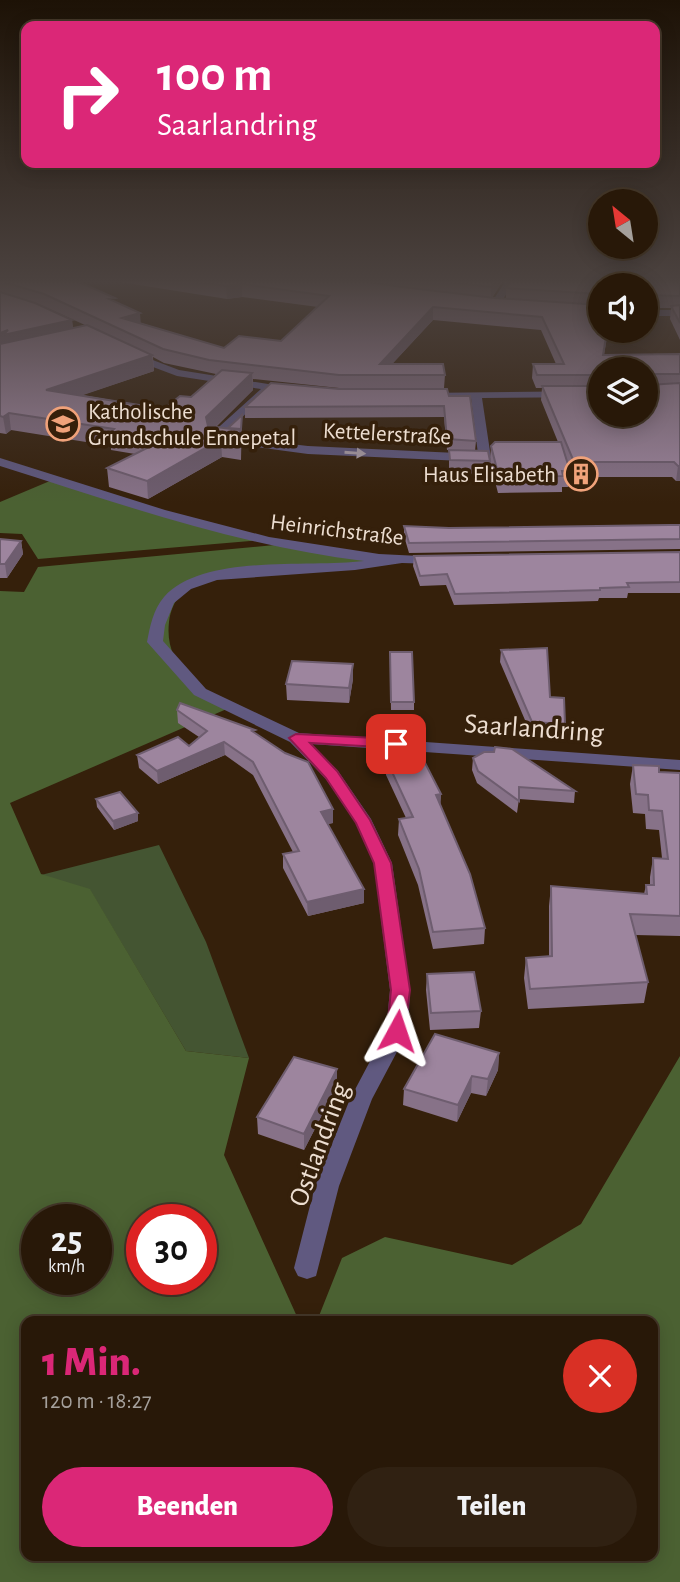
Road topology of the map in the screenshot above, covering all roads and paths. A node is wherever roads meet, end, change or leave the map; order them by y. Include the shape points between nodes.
1 (134, 356) edge
2 (267, 387) junction
3 (302, 391) edge
4 (588, 394) edge
5 (408, 395) edge
6 (476, 396) junction
7 (0, 462) edge
8 (451, 559) edge
9 (397, 560) junction
10 (296, 738) junction
11 (680, 765) edge
12 (307, 1268) dead end

1 - 2 street via 177,373
2 - 3 street
2 -> 6 street, Kettelerstraße via 214,438 308,450 485,458
4 - 6 street
5 - 6 street
7 - 9 street, Heinrichstraße via 264,542
8 - 9 street, Heinrichstraße
9 - 10 street, Saarlandring via 227,573 178,588 166,602 156,624 155,642 165,657 200,692
10 - 11 street, Saarlandring
10 - 12 street, Ostlandring via 332,775 365,823 383,863 400,990 397,1031 361,1098 327,1185

